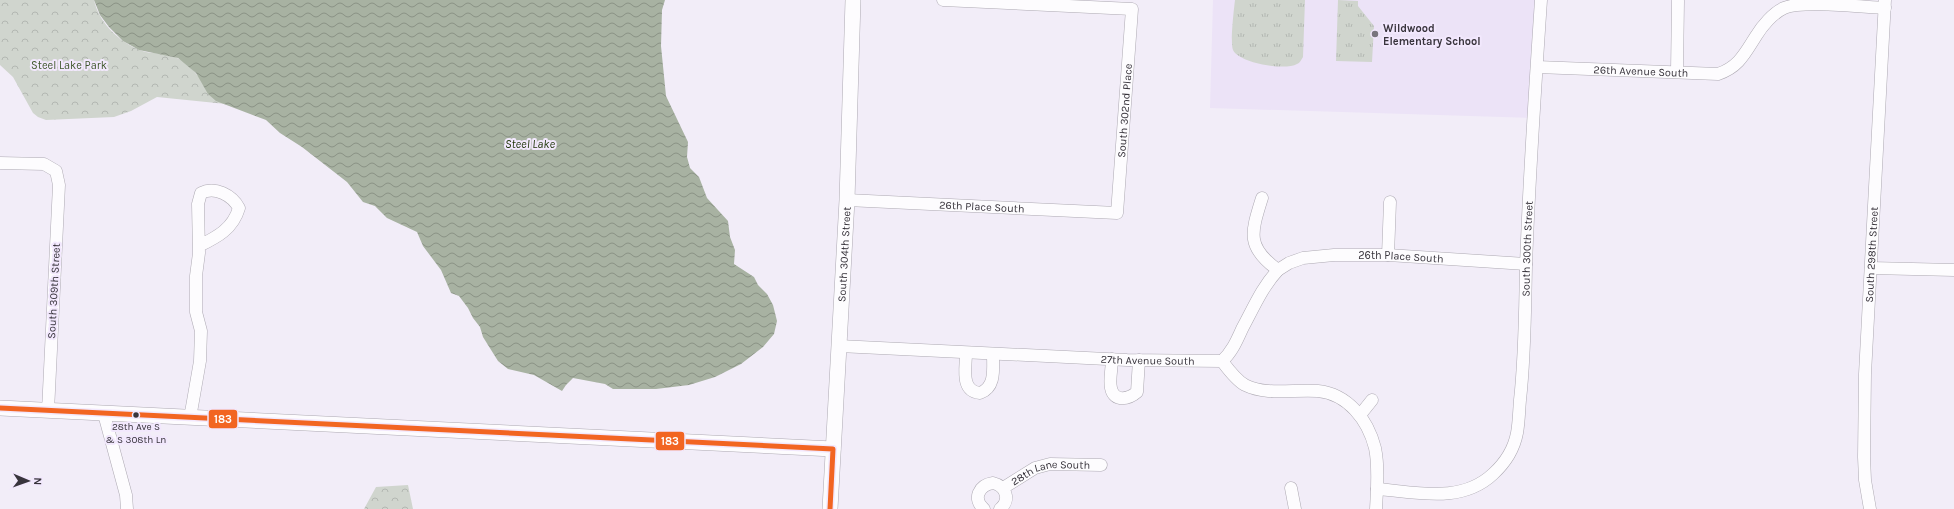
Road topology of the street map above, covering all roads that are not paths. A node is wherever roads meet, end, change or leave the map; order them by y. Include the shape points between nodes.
1 (853, 0) edge
2 (943, 0) edge
3 (1540, 0) edge
4 (1678, 1) edge
5 (1885, 4) edge
6 (1537, 67) junction
7 (1677, 72) junction
8 (0, 163) edge
9 (1262, 198) dead end
10 (847, 200) junction
11 (1390, 202) dead end
12 (1117, 213) joint
13 (199, 246) junction
14 (1388, 255) junction
15 (1526, 264) junction
16 (1871, 268) junction
17 (1278, 270) junction
18 (1954, 270) edge
19 (839, 346) junction
20 (966, 353) junction
21 (994, 354) junction
22 (1112, 359) junction
23 (1139, 360) junction
24 (1222, 361) junction
25 (1372, 400) dead end
26 (0, 408) edge
27 (48, 411) junction
28 (104, 414) junction
29 (1360, 415) junction
30 (190, 418) junction
31 (833, 449) junction
32 (1101, 466) dead end
33 (1003, 488) junction
34 (1291, 488) dead end
35 (1377, 489) junction
36 (982, 508) edge
37 (127, 509) edge
38 (830, 509) edge
39 (1000, 509) edge
40 (1296, 509) edge
41 (1376, 509) edge
42 (1870, 509) edge

1 - 10 street, South 304th Street
2 - 12 street, South 302nd Place via 1132,9
3 - 6 street, South 300th Street
4 - 7 street
5 - 7 street, 26th Avenue South via 1801,5 1784,8 1761,28 1740,61 1730,69 1718,74
5 - 16 street, South 298th Street
6 - 7 street, 26th Avenue South
6 - 15 street, South 300th Street
8 - 27 street, South 309th Street via 44,164 56,171 59,185
9 - 17 street via 1254,225 1255,247 1259,254
10 - 12 street, 26th Place South
10 - 19 street, South 304th Street
11 - 14 street
13 - 13 street via 219,236 230,227 237,216 239,208 228,194 207,190 201,193 198,204
13 - 30 street via 196,312 201,330 200,361
14 - 15 street, 26th Place South
14 - 17 street, 26th Place South via 1309,256
15 - 35 street, South 300th Street via 1522,383 1517,433 1506,459 1480,484 1467,491 1451,494
16 - 18 street
16 - 42 street, South 298th Street via 1864,444 1865,480
17 - 24 street via 1271,277 1231,350
19 - 20 street, 27th Avenue South
19 - 31 street, South 304th Street
20 - 21 street, 27th Avenue South
20 - 21 street via 966,383 971,390 980,393 988,389 992,382
21 - 22 street, 27th Avenue South
22 - 23 street, 27th Avenue South
22 - 23 street via 1111,388 1114,394 1127,399 1137,392
23 - 24 street, 27th Avenue South
24 - 29 street via 1244,384 1259,390 1319,391 1346,402
25 - 29 street
26 - 27 street
27 - 28 street
28 - 30 street
28 - 37 street via 126,495
29 - 35 street via 1375,448
30 - 31 street
31 - 38 street, South 304th Street
32 - 33 street, 28th Lane South via 1050,464 1035,468
33 - 36 street via 993,483 983,486 978,494
33 - 39 street via 1006,499
34 - 40 street
35 - 41 street

